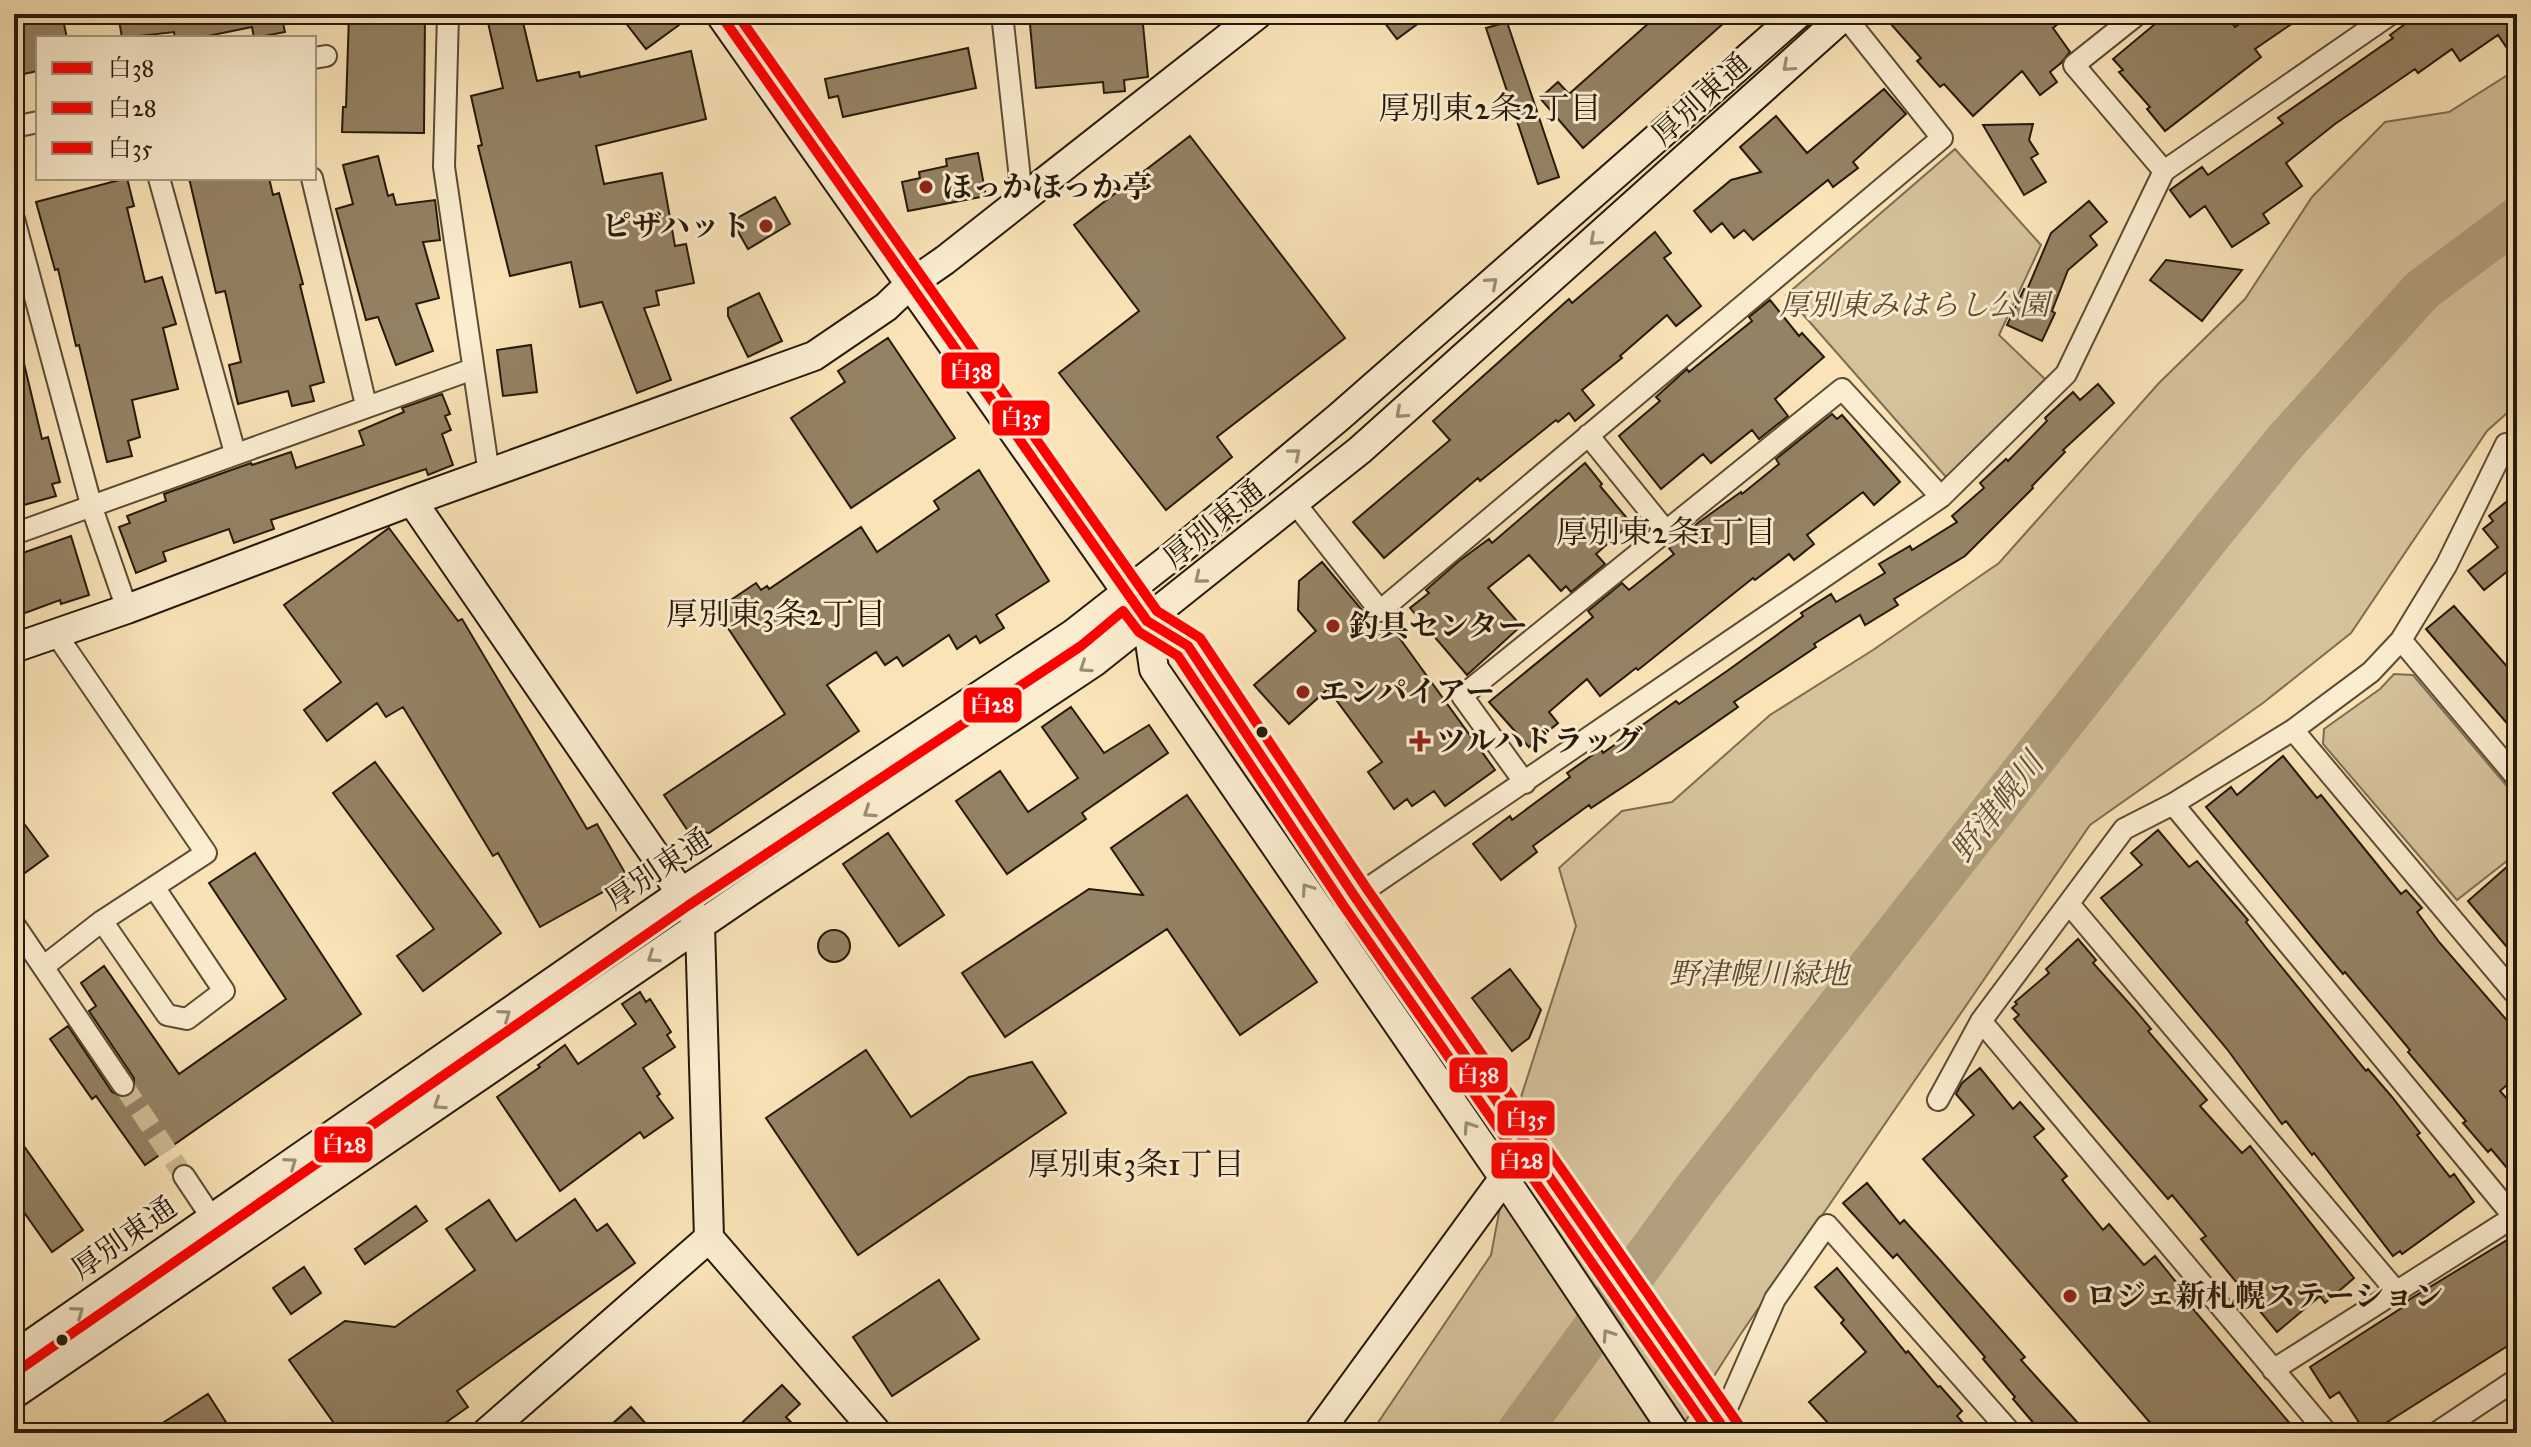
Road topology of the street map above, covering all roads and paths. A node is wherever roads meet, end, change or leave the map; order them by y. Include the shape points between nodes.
1 (448, 14) edge
2 (720, 14) edge
3 (1002, 14) edge
4 (1258, 14) edge
5 (1798, 14) edge
6 (2138, 14) edge
7 (2391, 14) edge
8 (1845, 15) edge
9 (36, 122) edge
10 (14, 127) edge
11 (2164, 171) junction
12 (160, 180) edge
13 (312, 180) edge
14 (1022, 197) junction
15 (14, 219) edge
16 (909, 285) junction
17 (473, 369) junction
18 (366, 405) junction
19 (1588, 435) junction
20 (2517, 444) edge
21 (235, 453) junction
22 (489, 474) junction
23 (1941, 497) junction
24 (412, 501) junction
25 (1295, 503) junction
26 (92, 508) junction
27 (1665, 530) junction
28 (14, 534) edge
29 (1126, 591) junction
30 (127, 609) junction
31 (1147, 621) junction
32 (56, 634) junction
33 (2401, 640) junction
34 (14, 648) edge
35 (2293, 730) junction
36 (2517, 778) edge
37 (1525, 783) junction
38 (2173, 804) junction
39 (154, 887) junction
40 (681, 893) junction
41 (1355, 897) junction
42 (2069, 904) junction
43 (102, 921) junction
44 (14, 924) edge
45 (1330, 924) junction
46 (700, 926) junction
47 (43, 967) junction
48 (2517, 996) edge
49 (1981, 1021) junction
50 (123, 1085) tunnel mouth
51 (1938, 1100) dead end
52 (1530, 1151) junction
53 (184, 1176) tunnel mouth
54 (1504, 1178) junction
55 (2516, 1216) edge
56 (212, 1218) junction
57 (709, 1238) junction
58 (2396, 1291) junction
59 (14, 1356) edge
60 (2273, 1370) junction
61 (2517, 1379) edge
62 (14, 1394) edge
63 (1724, 1428) edge
64 (486, 1433) edge
65 (877, 1433) edge
66 (1318, 1433) edge
67 (1675, 1433) edge
68 (2011, 1433) edge
69 (2327, 1433) edge
70 (2436, 1433) edge

1 - 17 street via 444,167
2 - 16 street
3 - 14 street
4 - 14 street
29 -> 5 street, 厚別東通 via 1339,417
6 - 11 street via 2074,65
7 - 11 street
8 - 19 street via 1942,138
8 -> 25 street, 厚別東通
9 - 10 street
11 - 23 street via 2066,374
12 - 21 street
13 - 18 street
14 - 16 street
15 - 26 street
16 - 22 street via 814,356
16 - 29 street
17 - 18 street
17 - 22 street
18 - 21 street
19 - 25 street via 1380,611
19 - 27 street
20 - 33 street via 2506,444 2446,566
21 - 26 street
22 - 24 street
23 - 27 street via 1842,389
23 - 37 street
24 - 30 street
24 - 40 street
25 -> 31 street, 厚別東通
26 - 28 street
26 - 30 street
27 - 37 street via 1462,696
29 - 31 street
29 - 40 street, 厚別東通 via 1073,634
30 - 32 street
31 - 41 street via 1188,646
45 -> 31 street via 1154,669
31 -> 46 street, 厚別東通
32 - 34 street
32 - 39 street via 206,853
33 - 35 street via 2371,672
33 - 36 street
35 - 38 street
35 - 48 street
37 - 41 street
38 - 42 street via 2124,829
38 - 55 street
39 - 43 street
39 - 43 street via 224,991 187,1019 167,1015
40 - 46 street
56 -> 40 street, 厚別東通
41 - 45 street
41 - 52 street
42 - 49 street
42 - 58 street
43 - 47 street
44 - 47 street
54 -> 45 street
46 - 57 street
46 -> 62 street, 厚別東通
47 - 50 street
49 - 51 street
49 - 60 street
52 - 54 street
52 - 63 street
53 - 56 street
54 - 66 street
67 -> 54 street
55 - 58 street
59 -> 56 street, 厚別東通
57 - 64 street
57 - 65 street
58 - 60 street
60 - 69 street
61 - 70 street
63 - 68 street via 1775,1299 1827,1225

